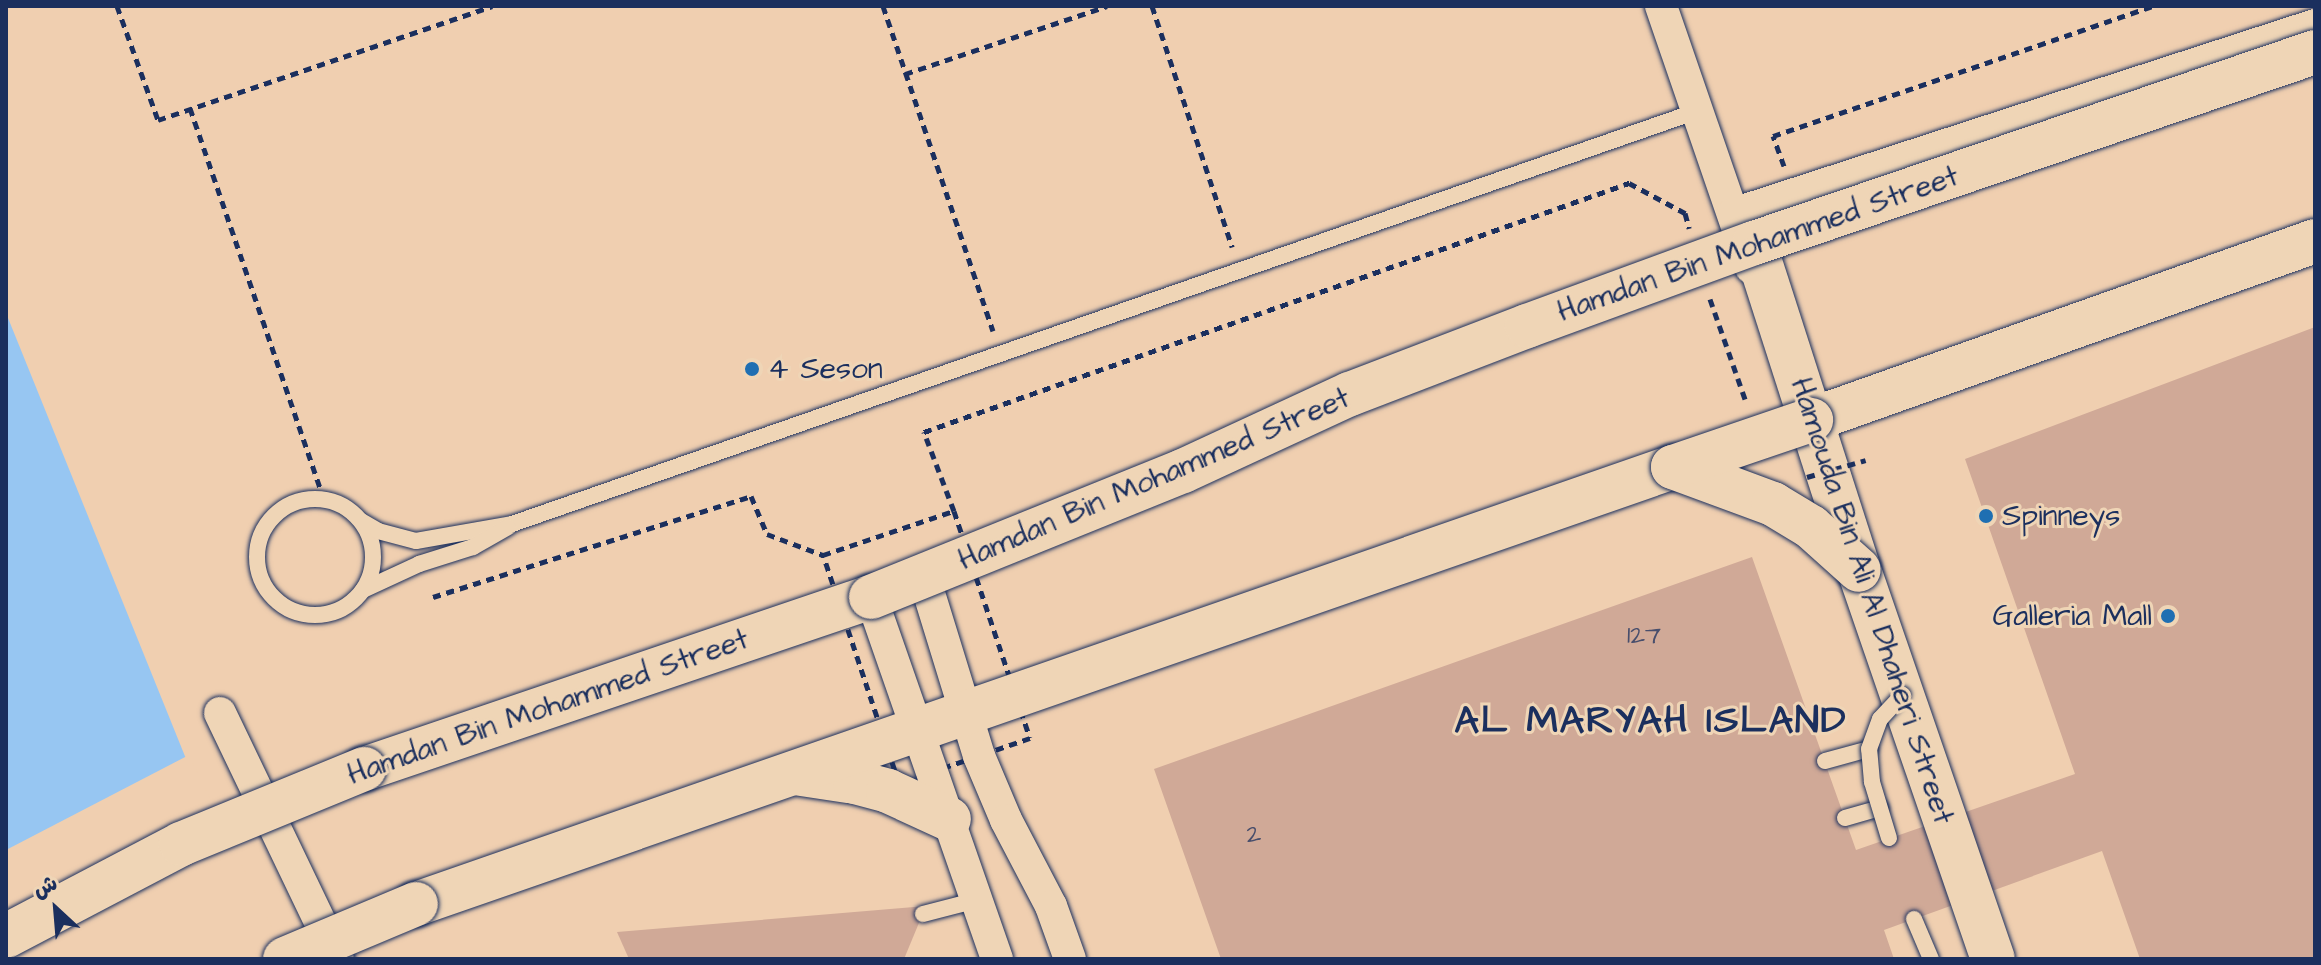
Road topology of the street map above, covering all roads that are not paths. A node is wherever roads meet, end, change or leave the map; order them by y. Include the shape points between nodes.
1 (1661, 6) edge
2 (2315, 25) edge
3 (2315, 52) edge
4 (1697, 111) junction
5 (1743, 229) junction
6 (2315, 241) edge
7 (1811, 420) junction
8 (1673, 467) junction
9 (361, 521) junction
10 (512, 524) junction
11 (1859, 570) junction
12 (924, 577) junction
13 (363, 590) junction
14 (871, 597) junction
15 (1902, 695) junction
16 (966, 711) junction
17 (220, 713) dead end
18 (918, 727) junction
19 (1869, 749) junction
20 (1825, 761) dead end
21 (789, 772) junction
22 (1880, 808) junction
23 (1845, 818) dead end
24 (949, 819) junction
25 (1889, 838) dead end
26 (977, 900) junction
27 (923, 914) dead end
28 (1914, 919) dead end
29 (6, 936) edge
30 (285, 959) edge
31 (338, 959) edge
32 (997, 959) edge
33 (1070, 959) edge
34 (1931, 959) edge
35 (1984, 959) edge
36 (1993, 959) edge

1 - 4 street
2 - 5 street
3 - 5 main road, Hamdan Bin Mohammed Street, bridge
4 - 5 street
4 - 10 lane
5 - 7 main road, Hamouda Bin Ali Al Dhaheri Street
5 - 12 main road, Hamdan Bin Mohammed Street, bridge
5 - 35 street
6 - 7 main road
7 - 8 main road, bridge
7 - 11 main road, Hamouda Bin Ali Al Dhaheri Street, bridge
8 - 11 main road, bridge via 1773,504 1811,527
8 - 16 main road
9 - 10 lane via 416,541
9 - 13 lane via 373,548
9 - 13 lane via 324,499 294,503 268,521 257,550 261,580 280,604 309,615 339,610
10 - 13 lane via 487,541
11 - 15 main road, Hamouda Bin Ali Al Dhaheri Street
12 - 14 main road, Hamdan Bin Mohammed Street, bridge
12 - 16 street
14 - 18 street
14 - 29 main road, Hamdan Bin Mohammed Street, bridge via 270,805 126,871
15 - 19 lane, bridge via 1880,719
15 - 36 main road, Hamouda Bin Ali Al Dhaheri Street
16 - 18 main road
16 - 33 street via 992,790 1051,906
17 - 31 street
18 - 21 main road
18 - 24 street
19 - 20 lane
19 - 22 lane, bridge
21 - 24 main road via 888,791
21 - 30 main road, bridge via 416,904
22 - 23 lane
22 - 25 lane, bridge
24 - 26 street
26 - 27 lane
26 - 32 street
28 - 34 lane

